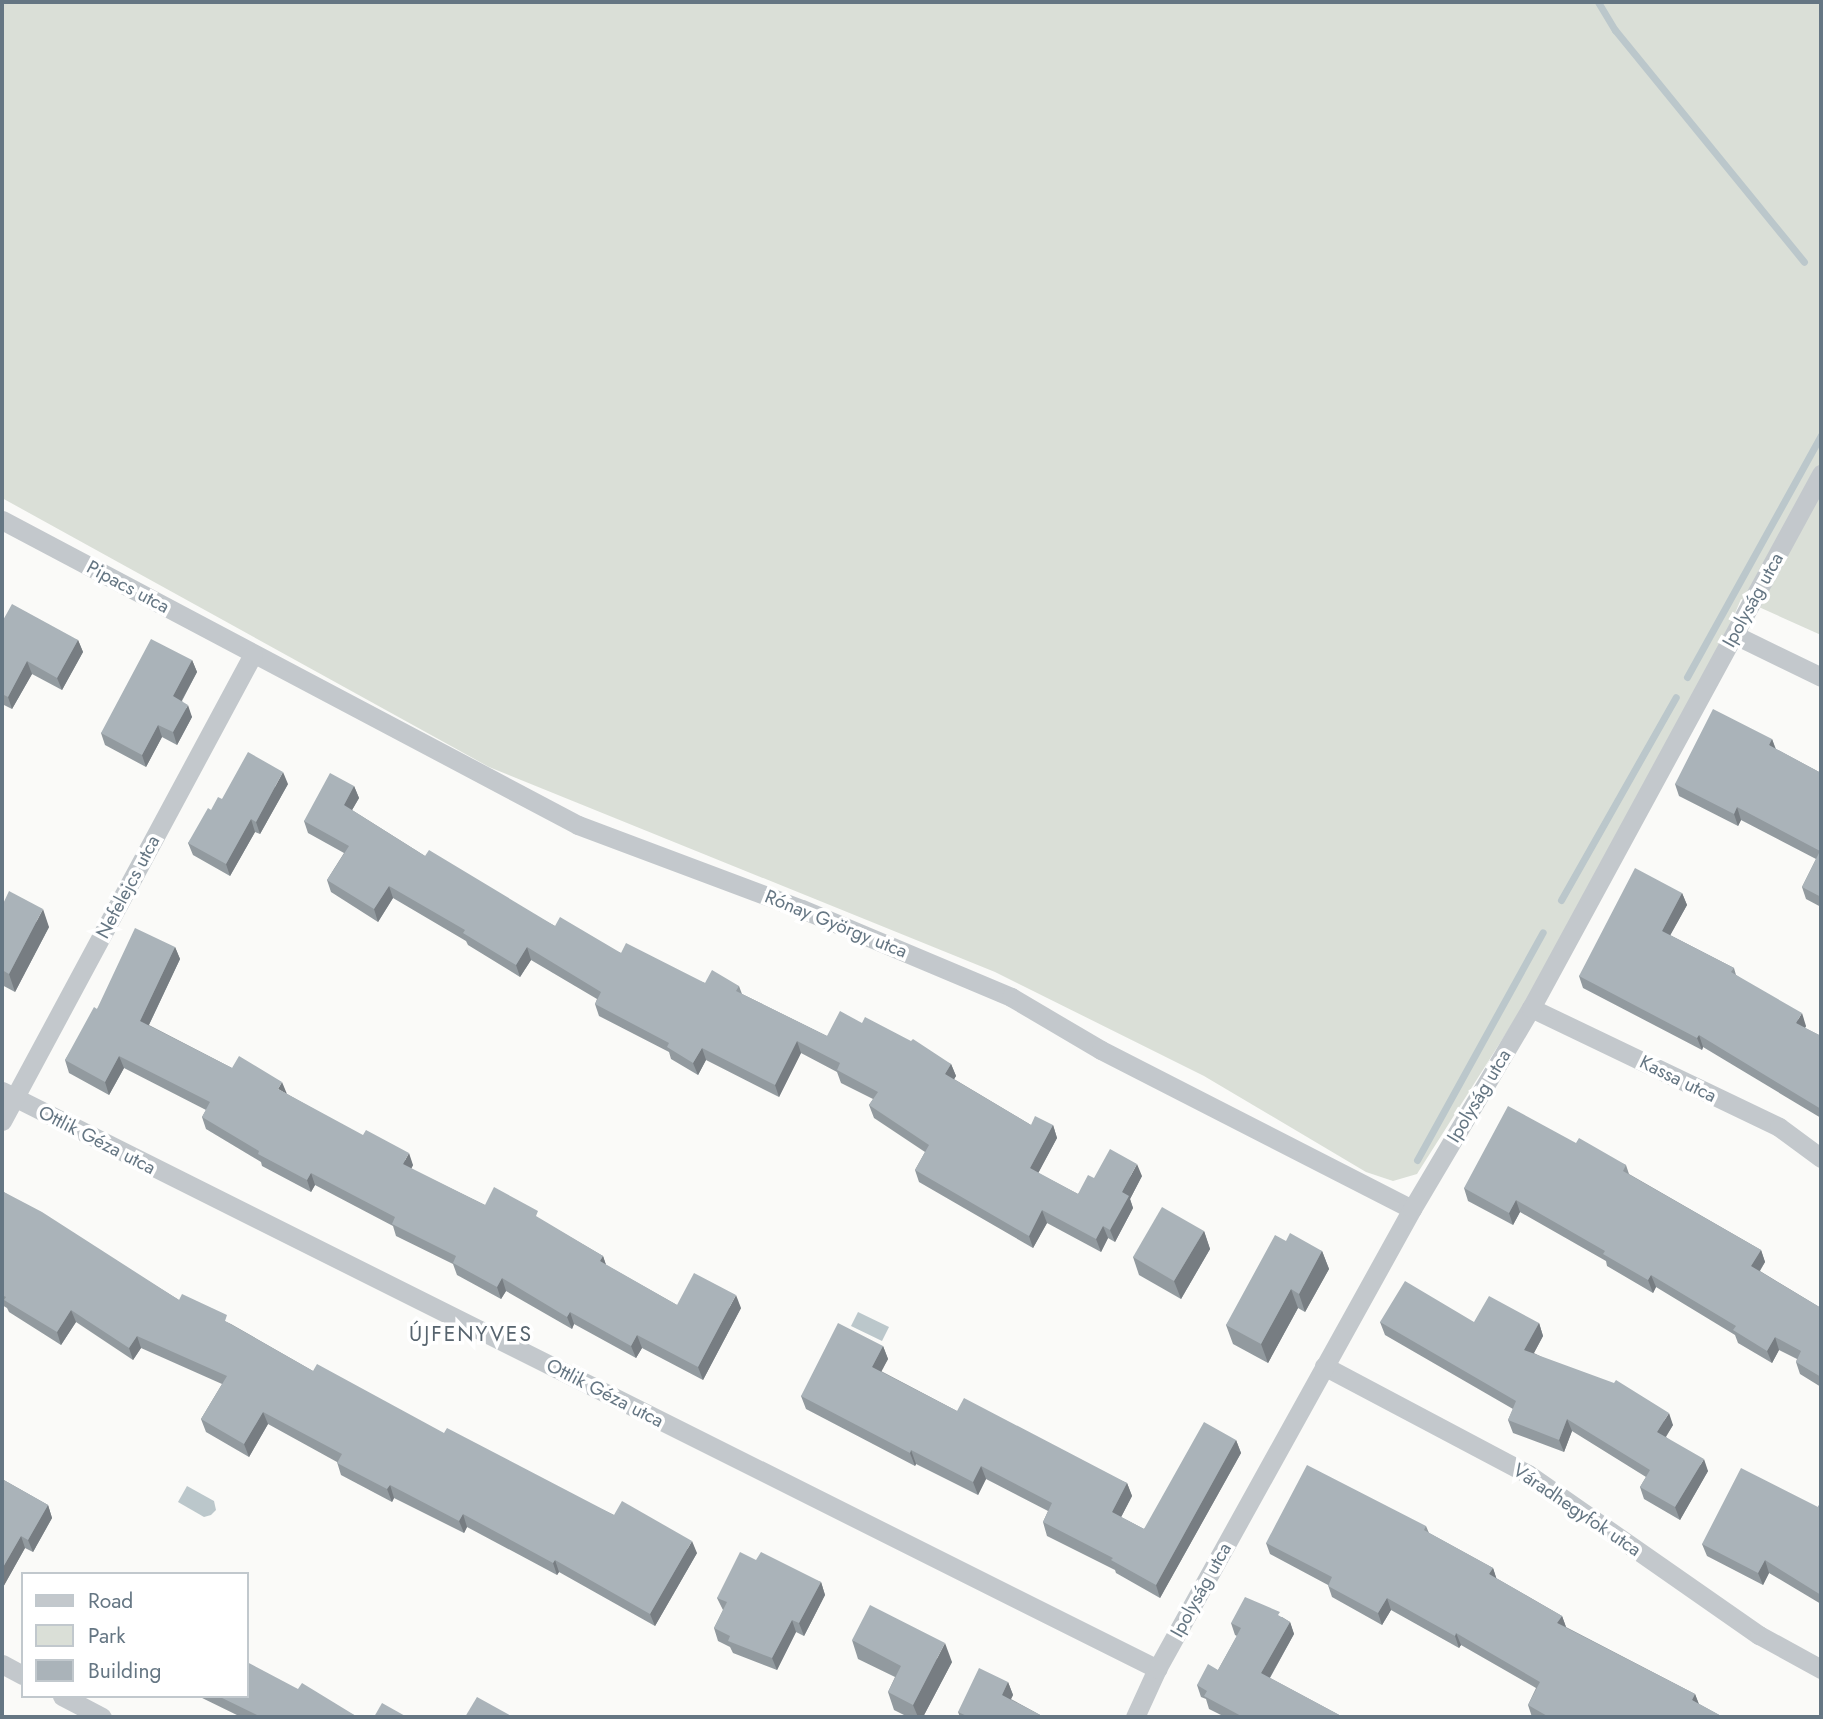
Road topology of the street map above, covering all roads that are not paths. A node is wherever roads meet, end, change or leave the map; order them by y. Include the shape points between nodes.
1 (1821, 474) edge
2 (2, 520) edge
3 (1735, 635) junction
4 (253, 654) junction
5 (1821, 677) edge
6 (1531, 1009) junction
7 (8, 1095) edge
8 (2, 1121) edge
9 (1821, 1158) edge
10 (1412, 1209) junction
11 (1324, 1366) junction
12 (2, 1664) edge
13 (1157, 1669) junction
14 (1821, 1669) edge
15 (21, 1674) edge
16 (66, 1698) edge
17 (102, 1717) edge
18 (1135, 1717) edge

1 - 3 street, Ipolyság utca
2 - 4 street, Pipacs utca
3 - 5 street
3 - 6 street, Ipolyság utca
4 - 7 street, Nefelejcs utca
4 - 10 street, Rónay György utca via 578,825 1011,997 1101,1050
6 - 9 street, Kassa utca via 1779,1127
6 - 10 street, Ipolyság utca
7 - 8 street, Nefelejcs utca
7 - 13 street, Ottlik Géza utca
10 - 11 street, Ipolyság utca
11 - 13 street, Ipolyság utca
11 - 14 street, Váradhegyfok utca via 1528,1474 1759,1635
12 - 15 street
13 - 18 street, Ipolyság utca
16 - 17 street

